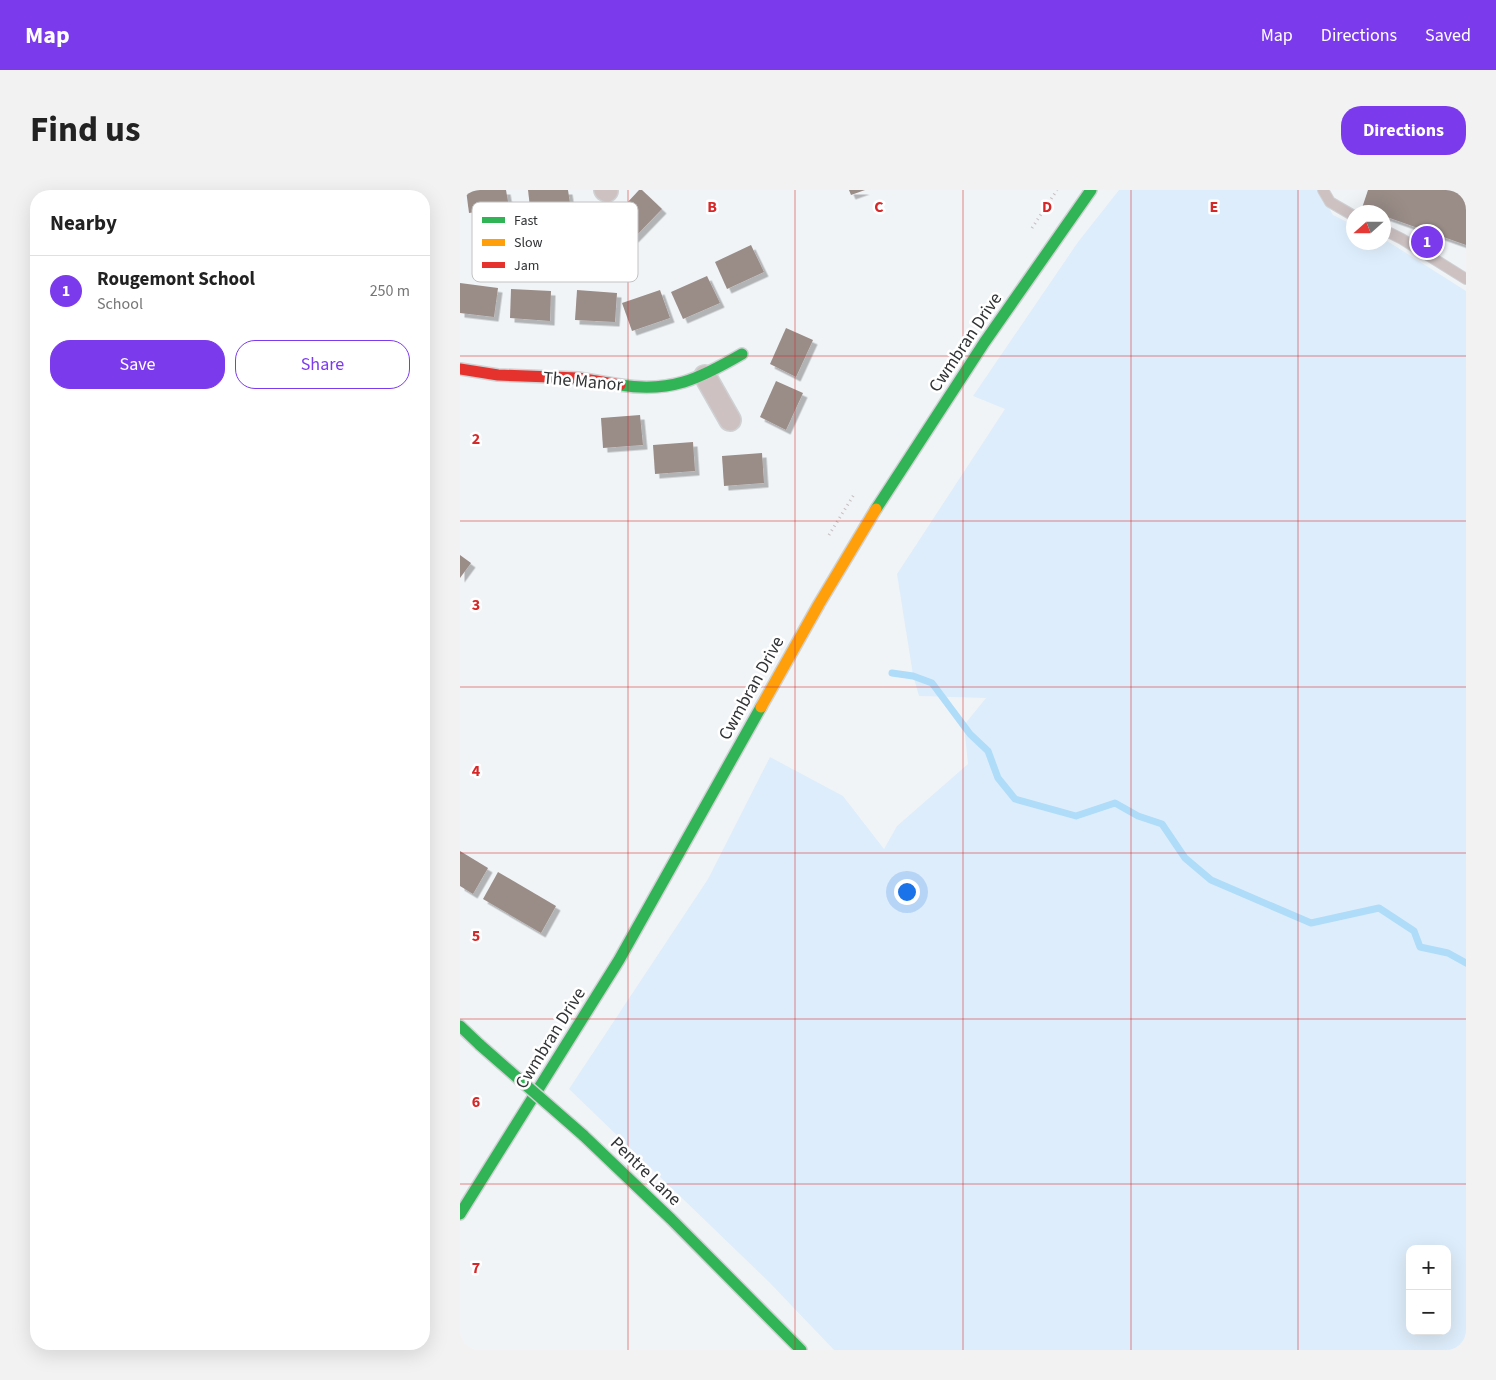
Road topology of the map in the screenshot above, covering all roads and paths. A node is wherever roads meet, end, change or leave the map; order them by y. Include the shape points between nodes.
1 (1091, 190) edge
2 (1324, 190) edge
3 (1346, 211) edge
4 (1391, 234) edge
5 (1466, 279) edge
6 (742, 354) dead end
7 (460, 369) edge
8 (705, 376) junction
9 (730, 420) dead end
10 (460, 1026) edge
11 (460, 1214) edge
12 (801, 1350) edge

1 - 11 main road, Cwmbran Drive via 984,343 894,480 819,604 619,960
2 - 3 lane via 1330,202
4 - 5 lane
6 - 8 main road, The Manor
7 - 8 main road, The Manor via 491,375 563,377 657,388 682,385
8 - 9 street
10 - 12 main road, Pentre Lane, bridge via 671,1218

